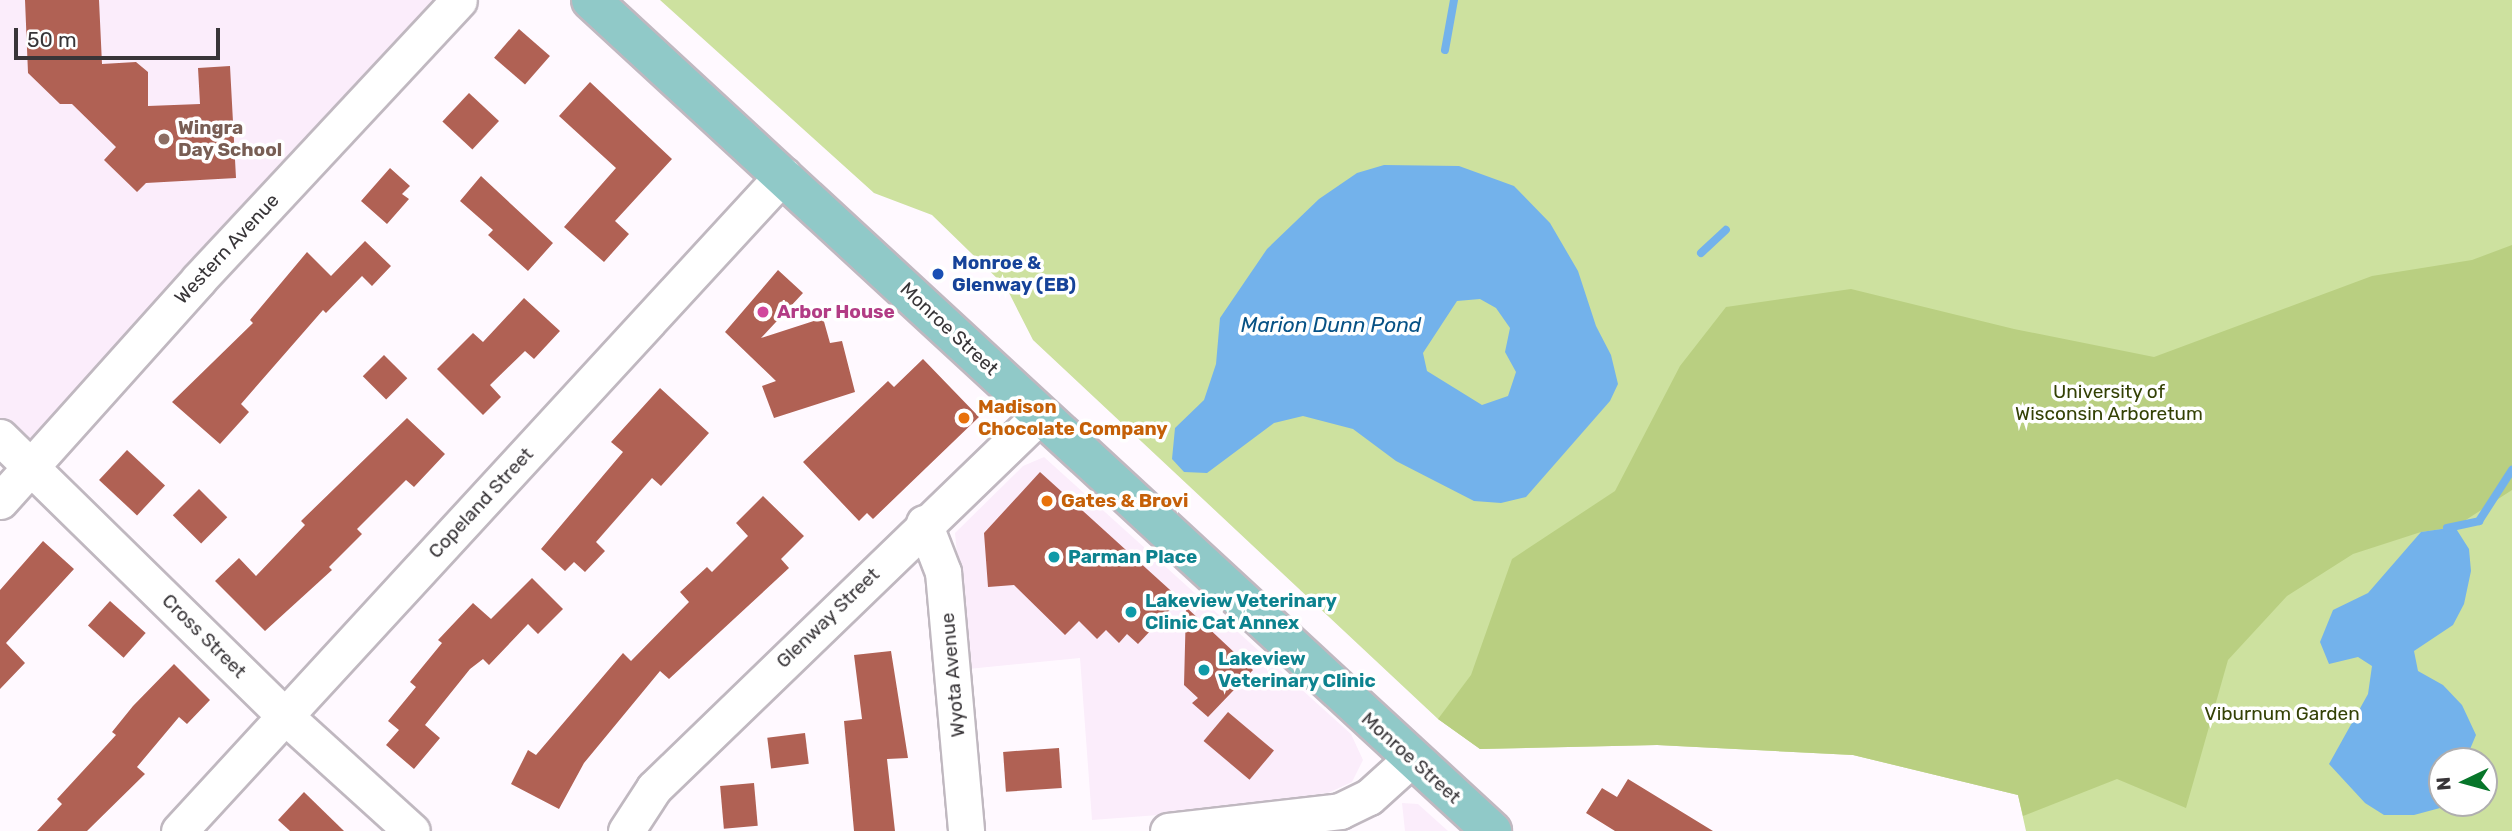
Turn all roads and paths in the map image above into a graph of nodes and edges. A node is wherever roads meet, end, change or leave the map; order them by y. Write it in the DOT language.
graph roads {
  1 [pos="458,0"];
  2 [pos="591,0"];
  3 [pos="783,175"];
  4 [pos="1041,414"];
  5 [pos="0,437"];
  6 [pos="32,467"];
  7 [pos="0,501"];
  8 [pos="924,523"];
  9 [pos="285,716"];
  10 [pos="1410,759"];
  11 [pos="179,831"];
  12 [pos="412,831"];
  13 [pos="626,831"];
  14 [pos="966,831"];
  15 [pos="1168,831"];
  16 [pos="1492,831"];
  1 -- 6 [label="street, Western Avenue"];
  2 -- 3 [label="main road, Monroe Street"];
  3 -- 4 [label="main road, Monroe Street"];
  3 -- 9 [label="street, Copeland Street"];
  4 -- 8 [label="street, Glenway Street"];
  4 -- 10 [label="main road, Monroe Street"];
  5 -- 6 [label="street, Cross Street"];
  6 -- 7 [label="street, Western Avenue"];
  6 -- 9 [label="street, Cross Street"];
  8 -- 13 [label="street, Glenway Street"];
  8 -- 14 [label="street, Wyota Avenue"];
  9 -- 11 [label="street, Copeland Street"];
  9 -- 12 [label="street, Cross Street"];
  10 -- 15 [label="street"];
  10 -- 16 [label="main road, Monroe Street"];
}
